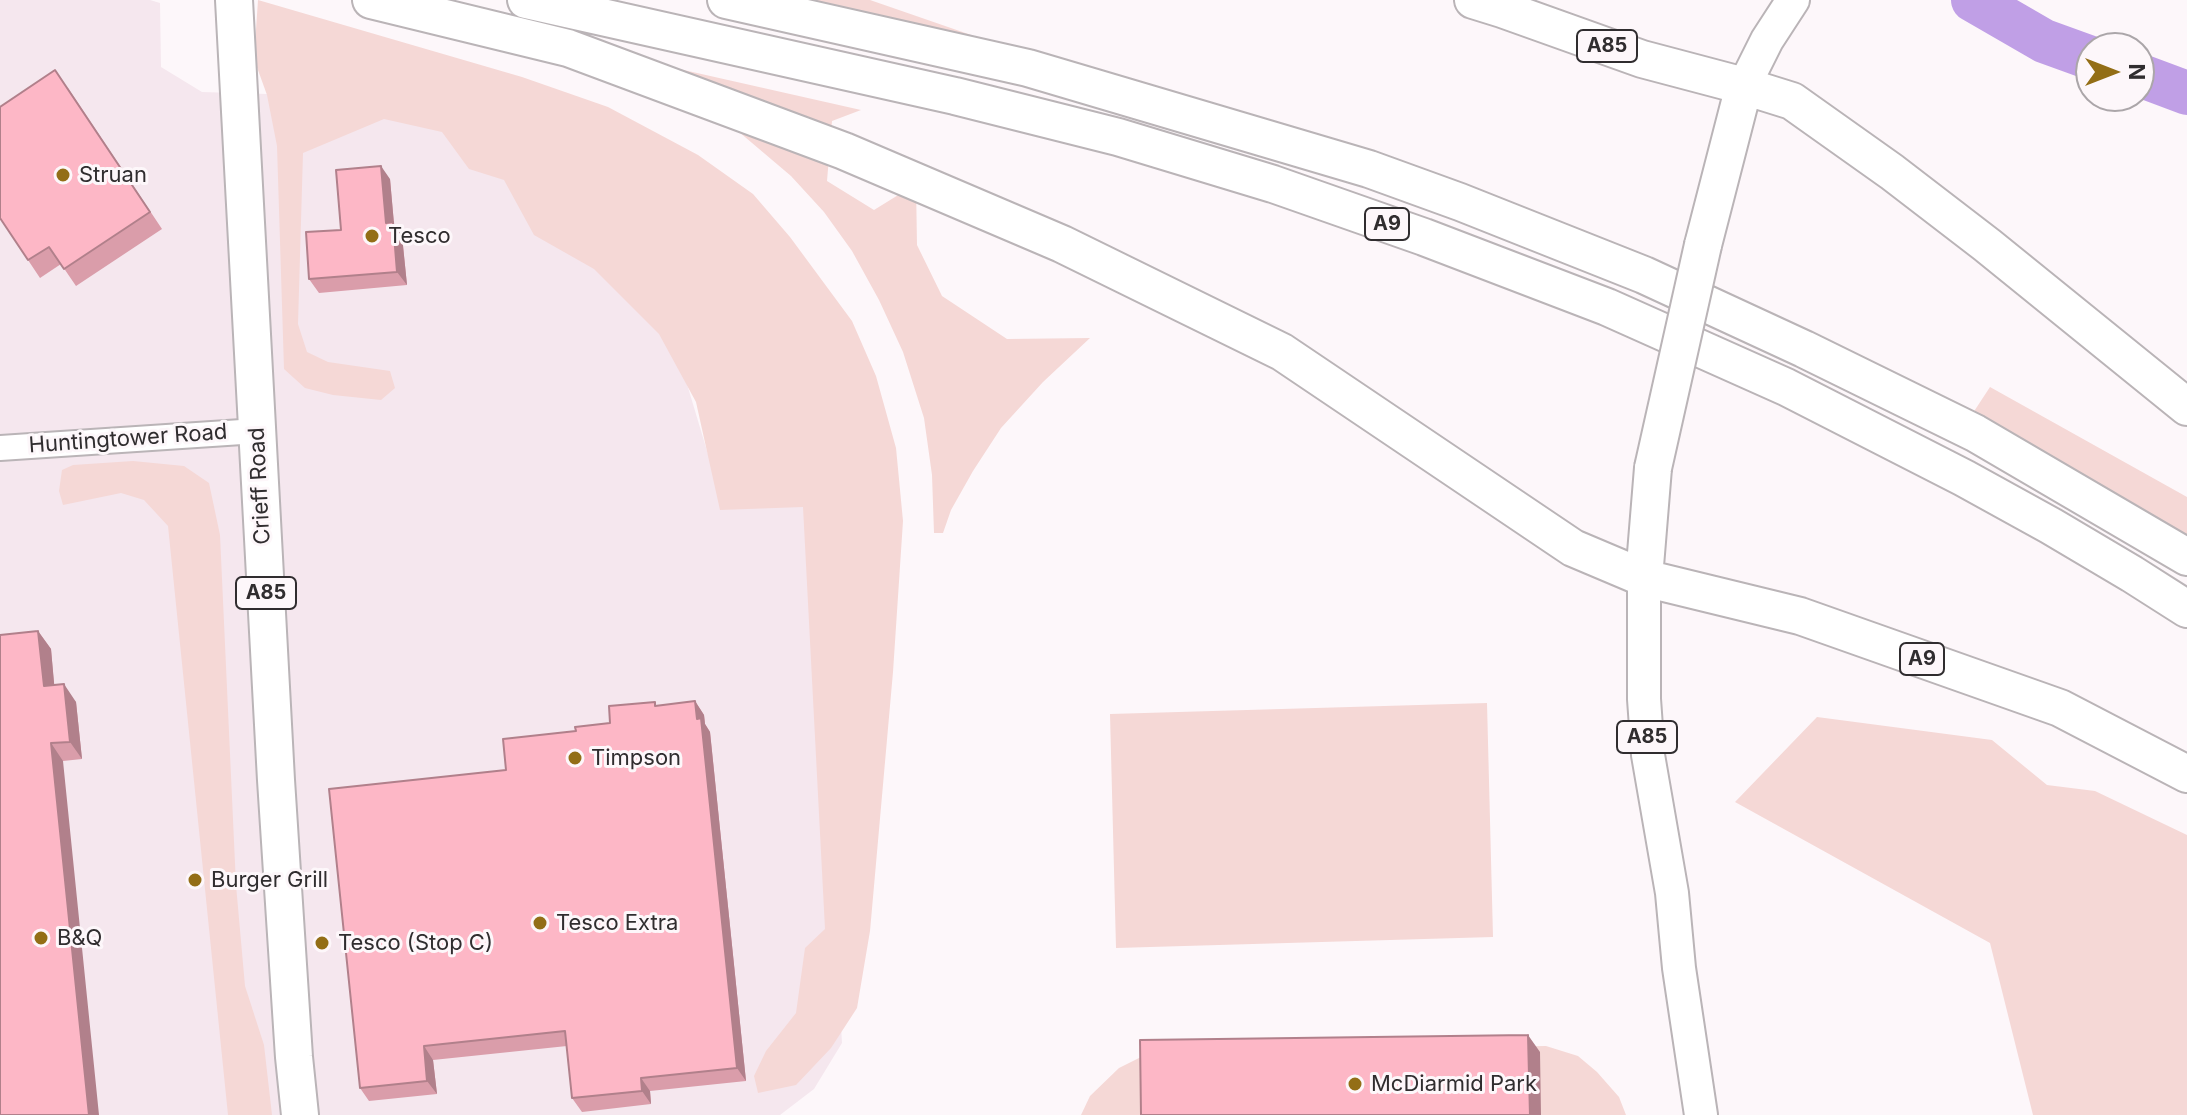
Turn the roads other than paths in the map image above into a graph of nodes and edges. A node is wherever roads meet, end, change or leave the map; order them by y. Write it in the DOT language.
graph roads {
  1 [pos="234,0"];
  2 [pos="371,0"];
  3 [pos="526,0"];
  4 [pos="726,0"];
  5 [pos="1473,0"];
  6 [pos="1793,0"];
  7 [pos="1744,86"];
  8 [pos="2187,407"];
  9 [pos="257,431"];
  10 [pos="0,448"];
  11 [pos="2187,557"];
  12 [pos="1644,578"];
  13 [pos="2187,609"];
  14 [pos="2187,774"];
  15 [pos="300,1115"];
  16 [pos="1701,1115"];
  1 -- 9 [label="highway, Crieff Road / A85"];
  2 -- 12 [label="highway, A9"];
  3 -- 13 [label="highway, A9"];
  4 -- 11 [label="highway, A9"];
  5 -- 7 [label="highway, A85"];
  6 -- 7 [label="main road"];
  7 -- 8 [label="highway"];
  7 -- 12 [label="highway, A85, bridge"];
  9 -- 10 [label="street, Huntingtower Road"];
  9 -- 15 [label="highway, Crieff Road / A85"];
  12 -- 14 [label="highway, A9"];
  12 -- 16 [label="main road, A85"];
}
